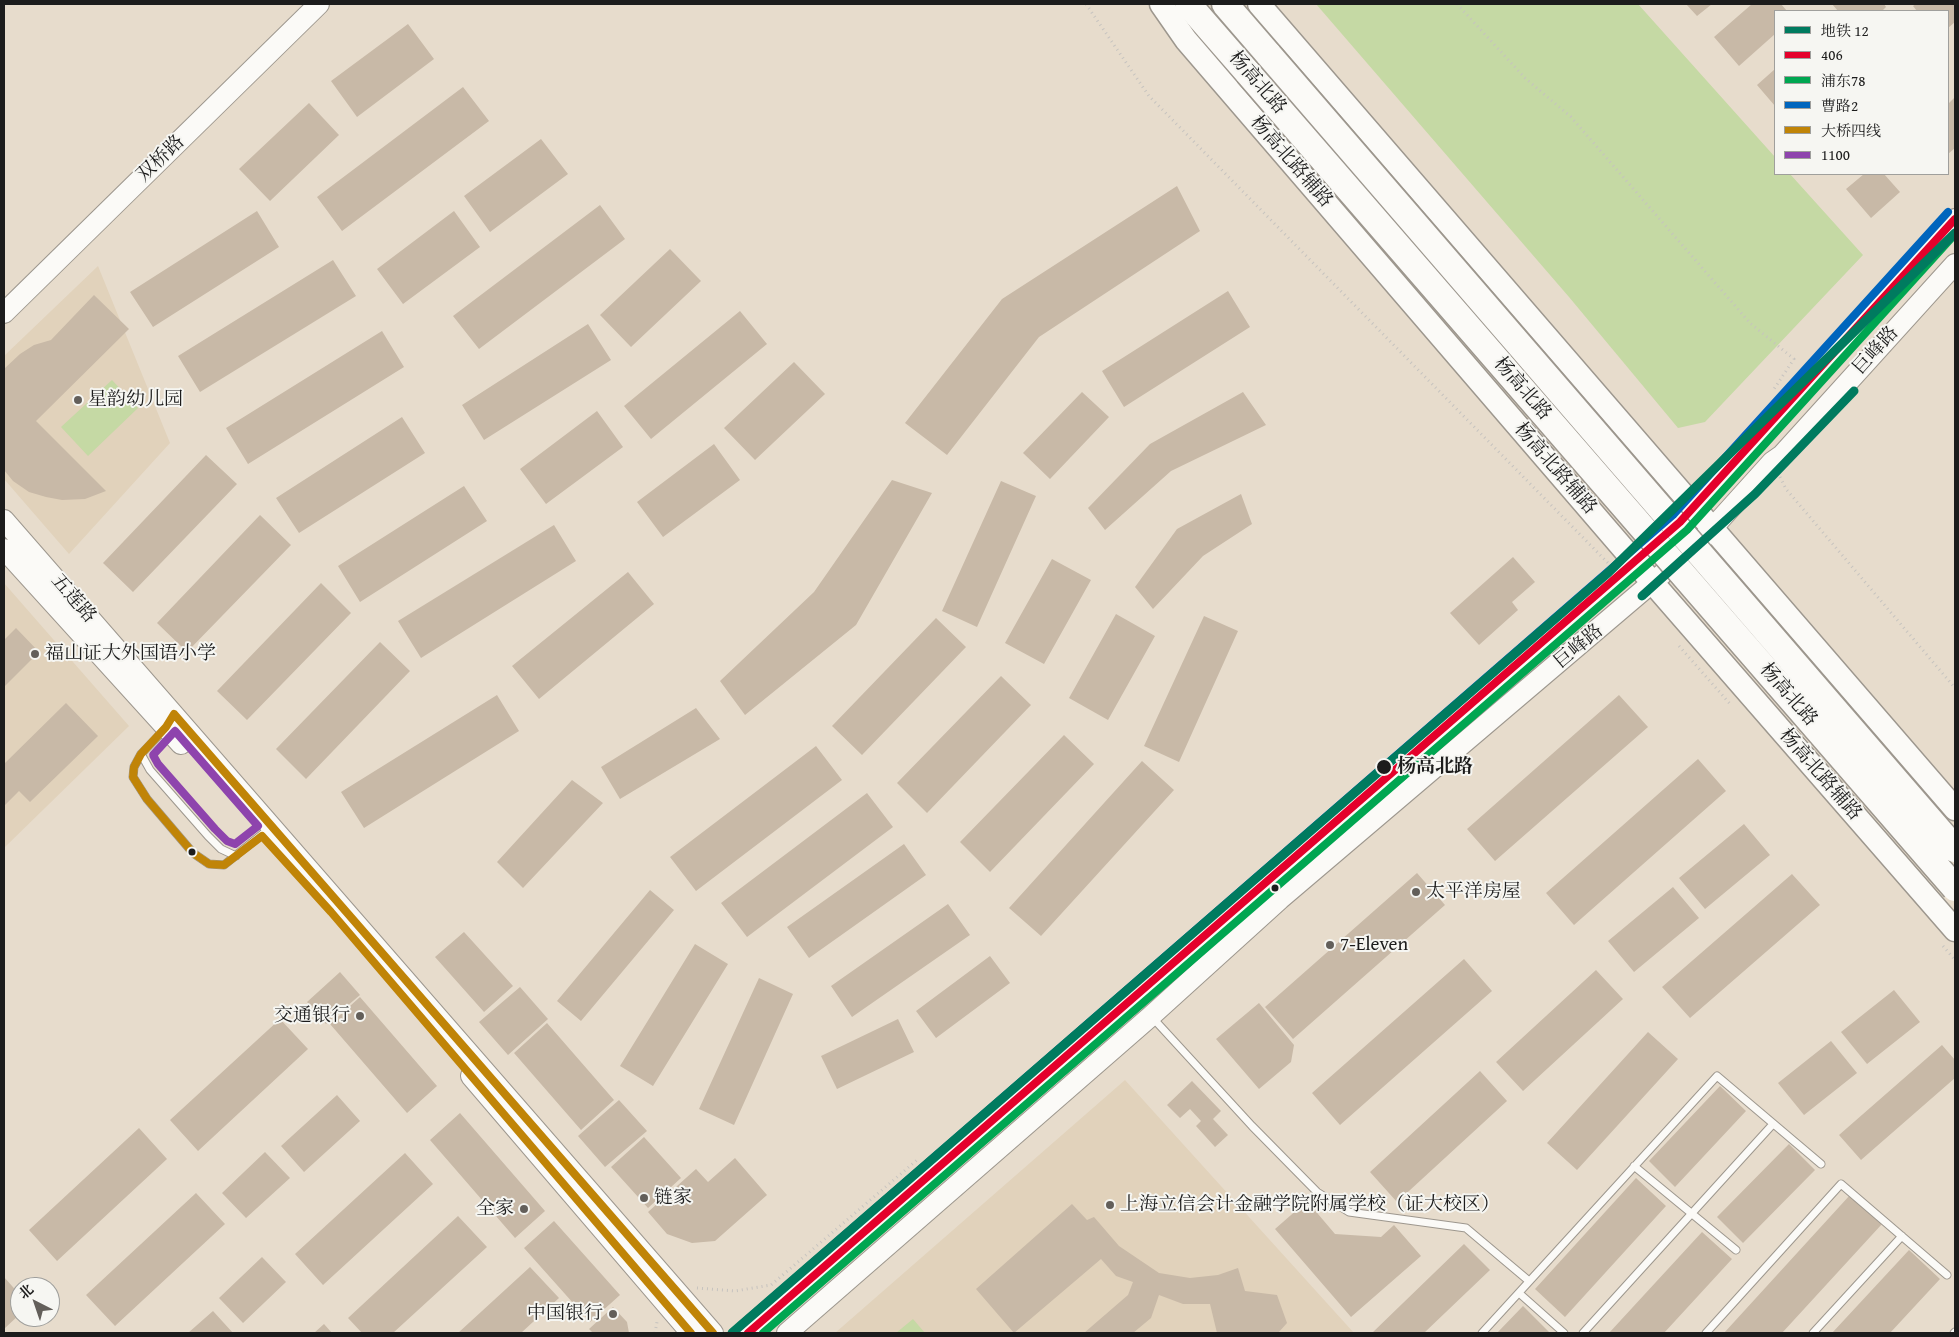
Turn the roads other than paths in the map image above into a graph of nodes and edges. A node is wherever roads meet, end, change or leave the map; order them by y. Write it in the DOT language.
graph roads {
  1 [pos="319,4"];
  2 [pos="1161,4"];
  3 [pos="1188,4"];
  4 [pos="1225,4"];
  5 [pos="1258,4"];
  6 [pos="1955,219"];
  7 [pos="1955,264"];
  8 [pos="4,313"];
  9 [pos="1693,507"];
  10 [pos="4,520"];
  11 [pos="1713,530"];
  12 [pos="4,549"];
  13 [pos="1634,561"];
  14 [pos="1652,582"];
  15 [pos="170,721"];
  16 [pos="141,754"];
  17 [pos="1955,809"];
  18 [pos="267,831"];
  19 [pos="1955,849"];
  20 [pos="236,856"];
  21 [pos="1955,888"];
  22 [pos="1946,935"];
  23 [pos="1151,1016"];
  24 [pos="1773,1124"];
  25 [pos="1820,1164"];
  26 [pos="1634,1166"];
  27 [pos="1693,1213"];
  28 [pos="1902,1236"];
  29 [pos="1736,1250"];
  30 [pos="1947,1275"];
  31 [pos="1529,1281"];
  32 [pos="1519,1293"];
  33 [pos="690,1333"];
  34 [pos="713,1333"];
  35 [pos="748,1333"];
  36 [pos="787,1333"];
  37 [pos="1482,1333"];
  38 [pos="1564,1333"];
  39 [pos="1583,1333"];
  40 [pos="1706,1333"];
  41 [pos="1813,1333"];
  1 -- 8 [label="main road, 双桥路"];
  2 -- 13 [label="main road, 杨高北路辅路"];
  3 -- 21 [label="highway, 杨高北路, bridge"];
  4 -- 19 [label="highway, 杨高北路, bridge"];
  5 -- 9 [label="main road"];
  6 -- 9 [label="main road, 巨峰路"];
  7 -- 11 [label="main road, 巨峰路"];
  9 -- 11 [label="main road"];
  9 -- 13 [label="main road, 巨峰路"];
  10 -- 15 [label="main road, 五莲路"];
  11 -- 14 [label="main road, 巨峰路"];
  11 -- 17 [label="main road"];
  12 -- 15 [label="main road, 五莲路"];
  13 -- 14 [label="main road, 杨高北路辅路"];
  13 -- 35 [label="main road, 巨峰路"];
  14 -- 22 [label="main road, 杨高北路辅路"];
  14 -- 23 [label="main road, 巨峰路"];
  15 -- 16 [label="lane"];
  15 -- 18 [label="main road, 五莲路"];
  16 -- 20 [label="lane"];
  16 -- 20 [label="lane"];
  18 -- 20 [label="lane"];
  18 -- 33 [label="main road, 五莲路"];
  18 -- 34 [label="main road, 五莲路"];
  23 -- 31 [label="lane"];
  23 -- 36 [label="main road, 巨峰路"];
  24 -- 25 [label="lane"];
  24 -- 26 [label="lane"];
  24 -- 27 [label="lane"];
  26 -- 27 [label="lane"];
  26 -- 31 [label="lane"];
  27 -- 29 [label="lane"];
  27 -- 39 [label="lane"];
  28 -- 30 [label="lane"];
  28 -- 40 [label="lane"];
  28 -- 41 [label="lane"];
  31 -- 32 [label="lane"];
  32 -- 37 [label="lane"];
  32 -- 38 [label="lane"];
}
